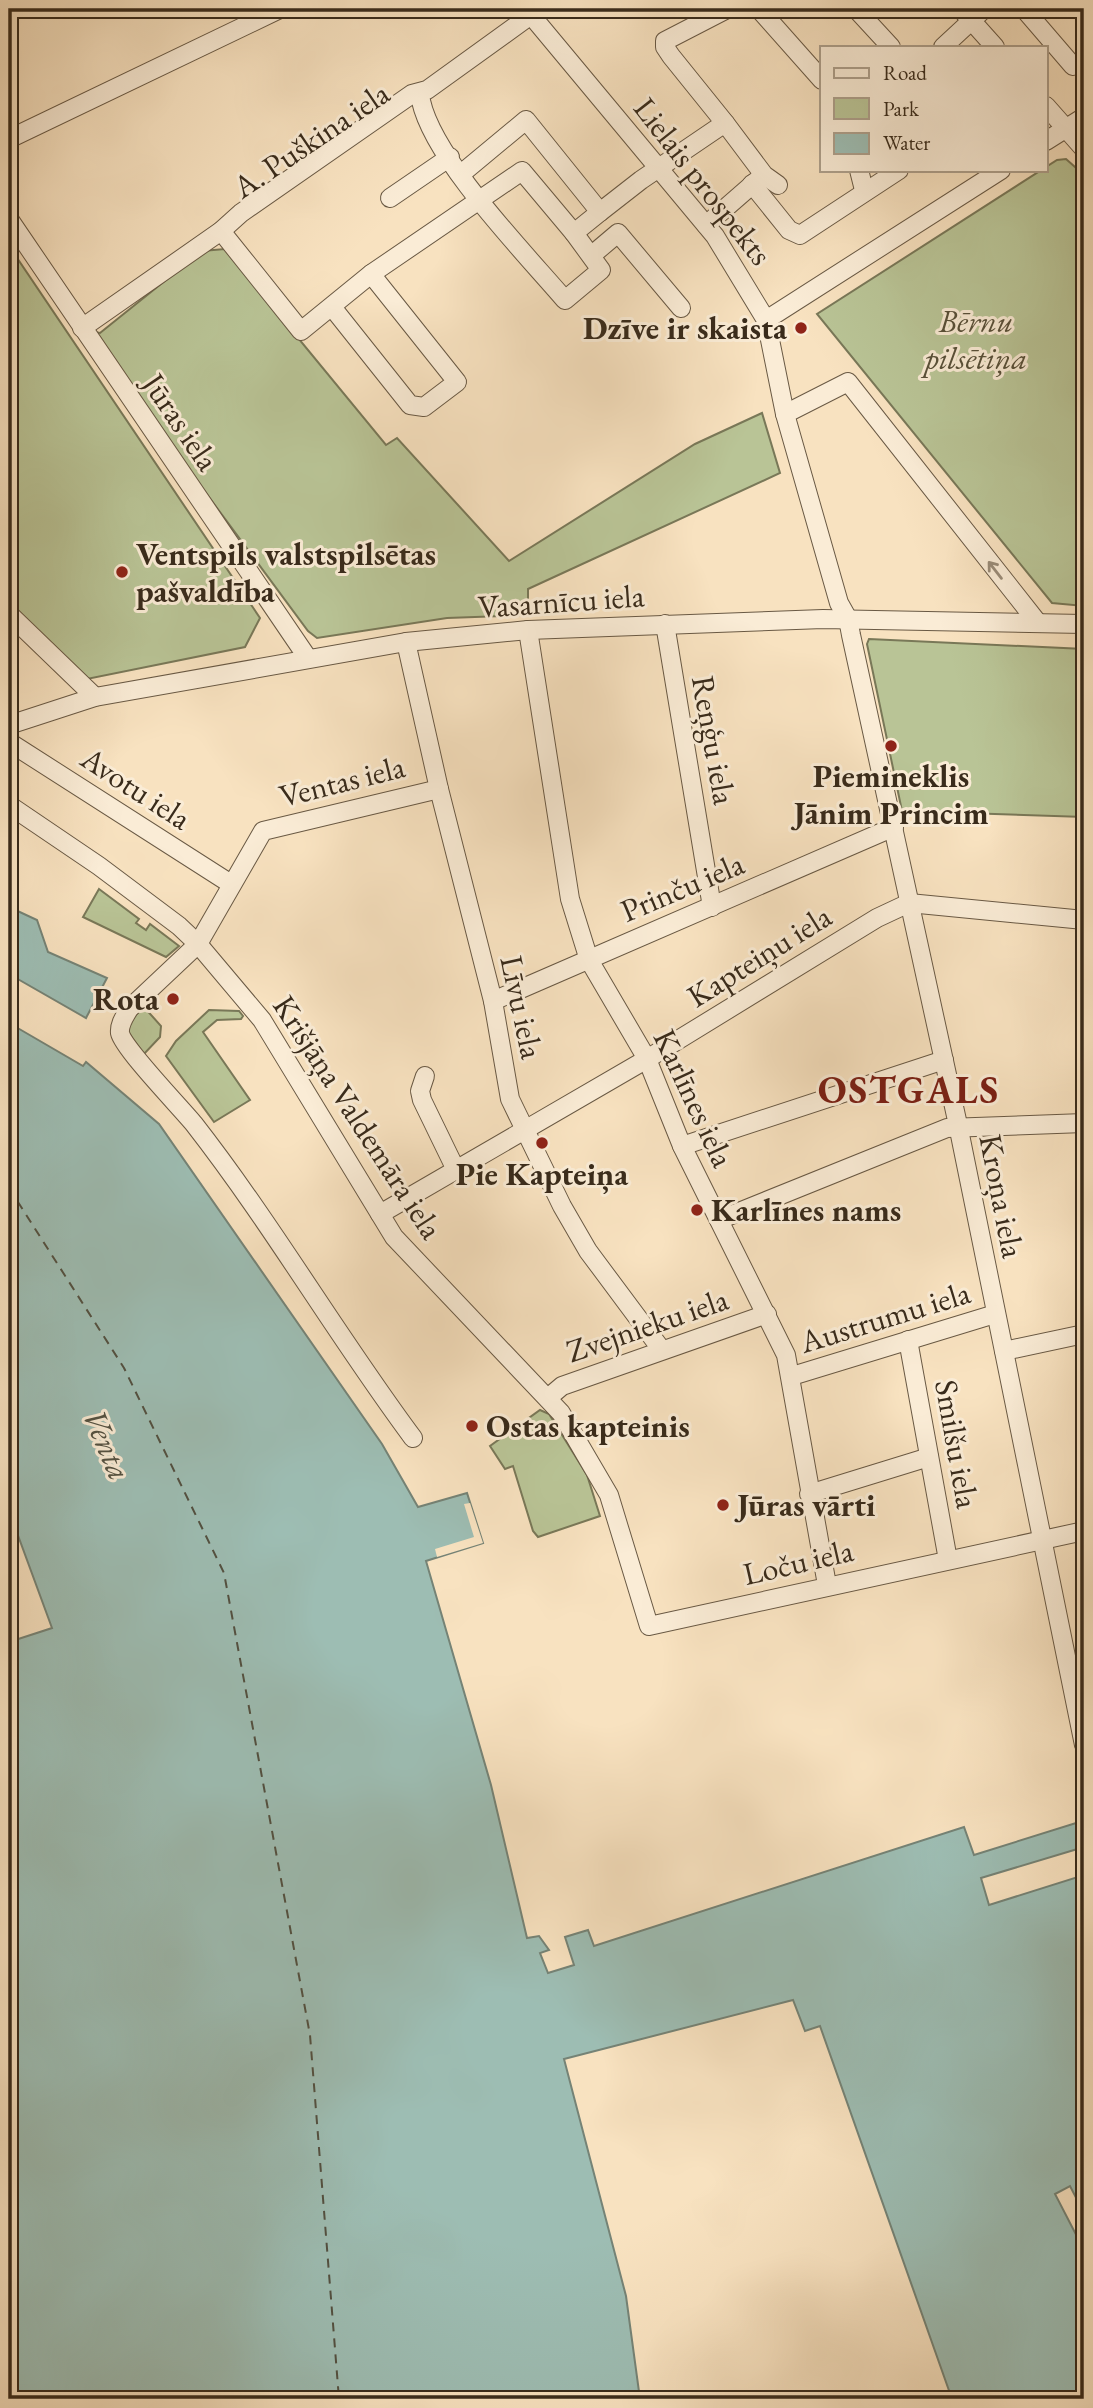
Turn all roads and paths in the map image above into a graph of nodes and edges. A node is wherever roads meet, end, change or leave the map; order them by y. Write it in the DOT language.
graph roads {
  1 [pos="280,9"];
  2 [pos="727,9"];
  3 [pos="759,9"];
  4 [pos="856,9"];
  5 [pos="1024,9"];
  6 [pos="529,12"];
  7 [pos="972,12"];
  8 [pos="890,46"];
  9 [pos="944,46"];
  10 [pos="994,46"];
  11 [pos="1073,66"];
  12 [pos="820,78"];
  13 [pos="424,95"];
  14 [pos="1048,108"];
  15 [pos="1084,117"];
  16 [pos="725,124"];
  17 [pos="1066,129"];
  18 [pos="9,139"];
  19 [pos="1048,140"];
  20 [pos="1084,149"];
  21 [pos="450,157"];
  22 [pos="658,168"];
  23 [pos="860,172"];
  24 [pos="896,172"];
  25 [pos="998,172"];
  26 [pos="461,174"];
  27 [pos="764,181"];
  28 [pos="864,190"];
  29 [pos="390,198"];
  30 [pos="480,200"];
  31 [pos="600,212"];
  32 [pos="9,219"];
  33 [pos="706,225"];
  34 [pos="221,230"];
  35 [pos="574,233"];
  36 [pos="592,255"];
  37 [pos="370,274"];
  38 [pos="332,307"];
  39 [pos="681,308"];
  40 [pos="766,320"];
  41 [pos="82,328"];
  42 [pos="785,414"];
  43 [pos="9,614"];
  44 [pos="848,619"];
  45 [pos="1038,623"];
  46 [pos="664,624"];
  47 [pos="1084,624"];
  48 [pos="528,631"];
  49 [pos="406,642"];
  50 [pos="307,657"];
  51 [pos="95,697"];
  52 [pos="9,725"];
  53 [pos="9,742"];
  54 [pos="439,789"];
  55 [pos="9,805"];
  56 [pos="894,827"];
  57 [pos="230,884"];
  58 [pos="909,904"];
  59 [pos="712,907"];
  60 [pos="1084,920"];
  61 [pos="198,944"];
  62 [pos="589,960"];
  63 [pos="493,1001"];
  64 [pos="647,1059"];
  65 [pos="944,1060"];
  66 [pos="425,1076"];
  67 [pos="1084,1123"];
  68 [pos="958,1125"];
  69 [pos="523,1131"];
  70 [pos="682,1146"];
  71 [pos="456,1170"];
  72 [pos="380,1214"];
  73 [pos="719,1220"];
  74 [pos="767,1314"];
  75 [pos="995,1314"];
  76 [pos="1084,1335"];
  77 [pos="908,1340"];
  78 [pos="662,1349"];
  79 [pos="1004,1351"];
  80 [pos="792,1376"];
  81 [pos="549,1397"];
  82 [pos="413,1438"];
  83 [pos="929,1457"];
  84 [pos="809,1494"];
  85 [pos="1084,1531"];
  86 [pos="1044,1540"];
  87 [pos="948,1560"];
  88 [pos="827,1586"];
  89 [pos="649,1626"];
  90 [pos="1084,1745"];
  1 -- 18 [label="street"];
  2 -- 16 [label="street"];
  3 -- 12 [label="street"];
  4 -- 8 [label="street"];
  5 -- 11 [label="street"];
  6 -- 13 [label="street, A. Puškina iela"];
  6 -- 22 [label="street, Lielais prospekts"];
  7 -- 9 [label="street"];
  7 -- 10 [label="street"];
  13 -- 21 [label="street"];
  13 -- 34 [label="street, A. Puškina iela"];
  14 -- 17 [label="street"];
  15 -- 17 [label="street"];
  16 -- 22 [label="street"];
  16 -- 27 [label="street"];
  17 -- 19 [label="street"];
  17 -- 20 [label="street"];
  21 -- 26 [label="street"];
  21 -- 29 [label="street"];
  22 -- 31 [label="street"];
  22 -- 33 [label="street, Lielais prospekts"];
  23 -- 28 [label="street"];
  24 -- 28 [label="street"];
  25 -- 40 [label="street"];
  26 -- 30 [label="street"];
  26 -- 31 [label="street"];
  27 -- 28 [label="street"];
  27 -- 33 [label="street"];
  30 -- 35 [label="street"];
  30 -- 36 [label="street"];
  30 -- 37 [label="street"];
  31 -- 35 [label="street"];
  32 -- 41 [label="street, Jūras iela"];
  33 -- 40 [label="street, Lielais prospekts"];
  34 -- 38 [label="street"];
  34 -- 41 [label="street, A. Puškina iela"];
  35 -- 36 [label="street"];
  36 -- 39 [label="street"];
  37 -- 38 [label="street"];
  37 -- 38 [label="street"];
  40 -- 42 [label="street, Lielais prospekts"];
  41 -- 50 [label="street, Jūras iela"];
  42 -- 44 [label="street, Lielais prospekts"];
  45 -- 42 [label="street, one-way"];
  43 -- 51 [label="street"];
  44 -- 45 [label="street, Vasarnīcu iela"];
  44 -- 46 [label="street, Vasarnīcu iela"];
  44 -- 56 [label="street, Kroņa iela"];
  45 -- 47 [label="street, Vasarnīcu iela"];
  46 -- 48 [label="street, Vasarnīcu iela"];
  46 -- 59 [label="street, Reņģu iela"];
  48 -- 49 [label="street, Vasarnīcu iela"];
  48 -- 62 [label="street, Karlīnes iela"];
  49 -- 50 [label="street, Vasarnīcu iela"];
  49 -- 54 [label="street, Līvu iela"];
  50 -- 51 [label="street, Vasarnīcu iela"];
  51 -- 52 [label="street, Vasarnīcu iela"];
  53 -- 57 [label="street, Avotu iela"];
  54 -- 57 [label="street, Ventas iela"];
  54 -- 63 [label="street, Līvu iela"];
  55 -- 61 [label="street, Krišjāņa Valdemāra iela"];
  56 -- 58 [label="street, Kroņa iela"];
  56 -- 59 [label="street, Prinču iela"];
  57 -- 61 [label="street, Ventas iela"];
  58 -- 60 [label="street, Kapteiņu iela"];
  58 -- 64 [label="street, Kapteiņu iela"];
  58 -- 65 [label="street, Kroņa iela"];
  59 -- 62 [label="street, Prinču iela"];
  61 -- 72 [label="street, Krišjāņa Valdemāra iela"];
  61 -- 82 [label="street, Ventas iela"];
  62 -- 63 [label="street, Prinču iela"];
  62 -- 64 [label="street, Karlīnes iela"];
  63 -- 69 [label="street, Līvu iela"];
  64 -- 69 [label="street, Kapteiņu iela"];
  64 -- 70 [label="street, Karlīnes iela"];
  65 -- 68 [label="street, Kroņa iela"];
  65 -- 70 [label="street"];
  66 -- 71 [label="street"];
  67 -- 68 [label="street"];
  68 -- 73 [label="street"];
  68 -- 75 [label="street, Kroņa iela"];
  69 -- 71 [label="street, Kapteiņu iela"];
  69 -- 78 [label="street, Līvu iela"];
  70 -- 73 [label="street, Karlīnes iela"];
  71 -- 72 [label="street, Kapteiņu iela"];
  72 -- 81 [label="street, Krišjāņa Valdemāra iela"];
  73 -- 74 [label="street, Karlīnes iela"];
  74 -- 78 [label="street, Zvejnieku iela"];
  74 -- 80 [label="street, Karlīnes iela"];
  75 -- 77 [label="street, Austrumu iela"];
  75 -- 79 [label="street, Kroņa iela"];
  76 -- 79 [label="street"];
  77 -- 80 [label="street, Austrumu iela"];
  77 -- 83 [label="street, Smilšu iela"];
  78 -- 81 [label="street, Zvejnieku iela"];
  79 -- 86 [label="street, Kroņa iela"];
  80 -- 84 [label="street, Karlīnes iela"];
  81 -- 89 [label="street, Krišjāņa Valdemāra iela"];
  83 -- 84 [label="street"];
  83 -- 87 [label="street, Smilšu iela"];
  84 -- 88 [label="street, Karlīnes iela"];
  85 -- 86 [label="street, Loču iela"];
  86 -- 87 [label="street, Loču iela"];
  86 -- 90 [label="street, Kroņa iela"];
  87 -- 88 [label="street, Loču iela"];
  88 -- 89 [label="street, Loču iela"];
}
